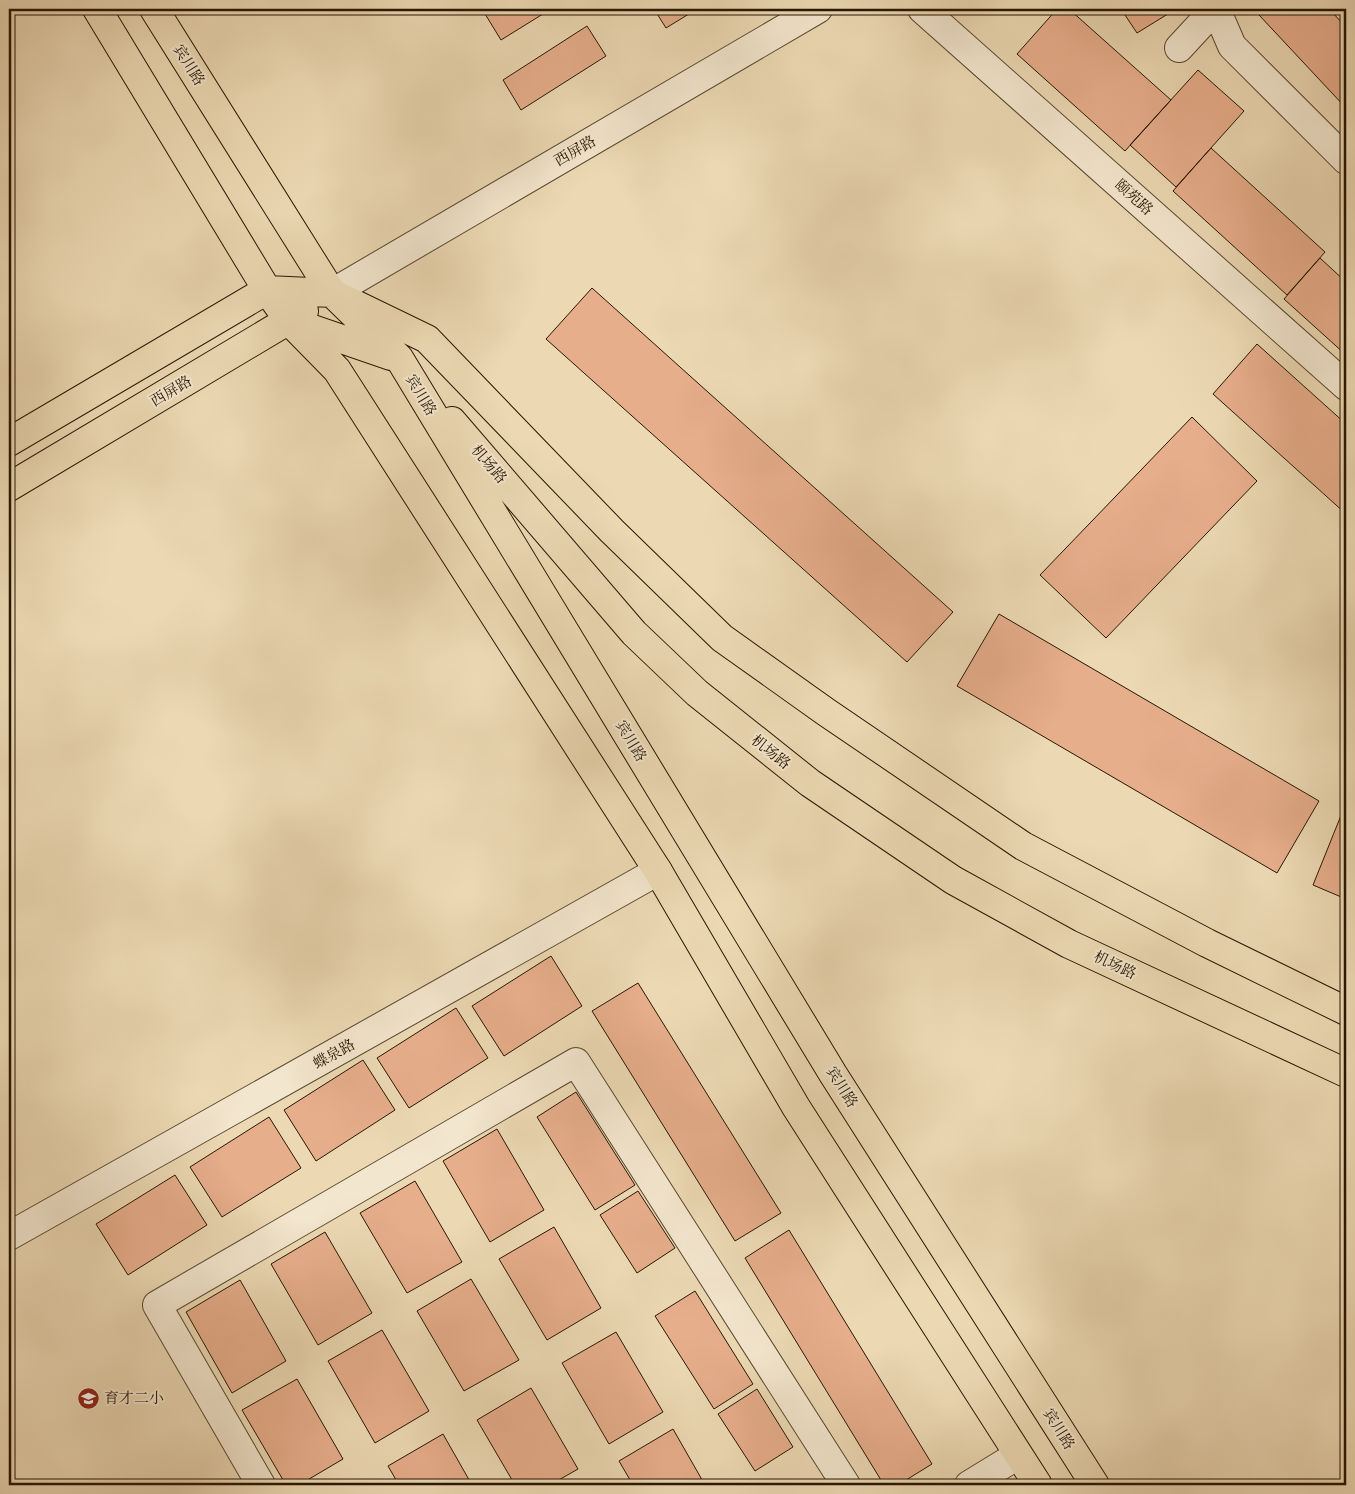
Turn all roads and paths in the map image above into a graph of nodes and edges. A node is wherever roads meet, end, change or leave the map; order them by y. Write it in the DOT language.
graph roads {
  1 [pos="97,9"];
  2 [pos="154,9"];
  3 [pos="818,9"];
  4 [pos="922,9"];
  5 [pos="1215,9"];
  6 [pos="1179,48"];
  7 [pos="1346,160"];
  8 [pos="267,290"];
  9 [pos="332,293"];
  10 [pos="288,321"];
  11 [pos="398,358"];
  12 [pos="1346,386"];
  13 [pos="9,442"];
  14 [pos="9,487"];
  15 [pos="658,871"];
  16 [pos="1346,1011"];
  17 [pos="1346,1072"];
  18 [pos="9,1236"];
  19 [pos="1018,1455"];
  20 [pos="261,1485"];
  21 [pos="846,1485"];
  22 [pos="969,1485"];
  23 [pos="1038,1485"];
  24 [pos="1095,1485"];
  1 -- 8 [label="main road"];
  2 -- 9 [label="main road, 宾川路"];
  3 -- 9 [label="street, 西屏路"];
  4 -- 12 [label="street, 颐苑路"];
  5 -- 6 [label="street"];
  5 -- 7 [label="street"];
  8 -- 9 [label="main road"];
  8 -- 10 [label="main road"];
  8 -- 13 [label="main road"];
  9 -- 10 [label="main road, 西屏路"];
  9 -- 11 [label="main road, 宾川路"];
  9 -- 16 [label="main road"];
  10 -- 11 [label="main road"];
  10 -- 14 [label="main road, 西屏路"];
  10 -- 15 [label="main road"];
  11 -- 17 [label="main road, 机场路"];
  11 -- 24 [label="main road, 宾川路"];
  15 -- 18 [label="street, 蝶泉路"];
  15 -- 19 [label="main road"];
  19 -- 22 [label="street"];
  19 -- 23 [label="main road"];
  20 -- 21 [label="street"];
}
